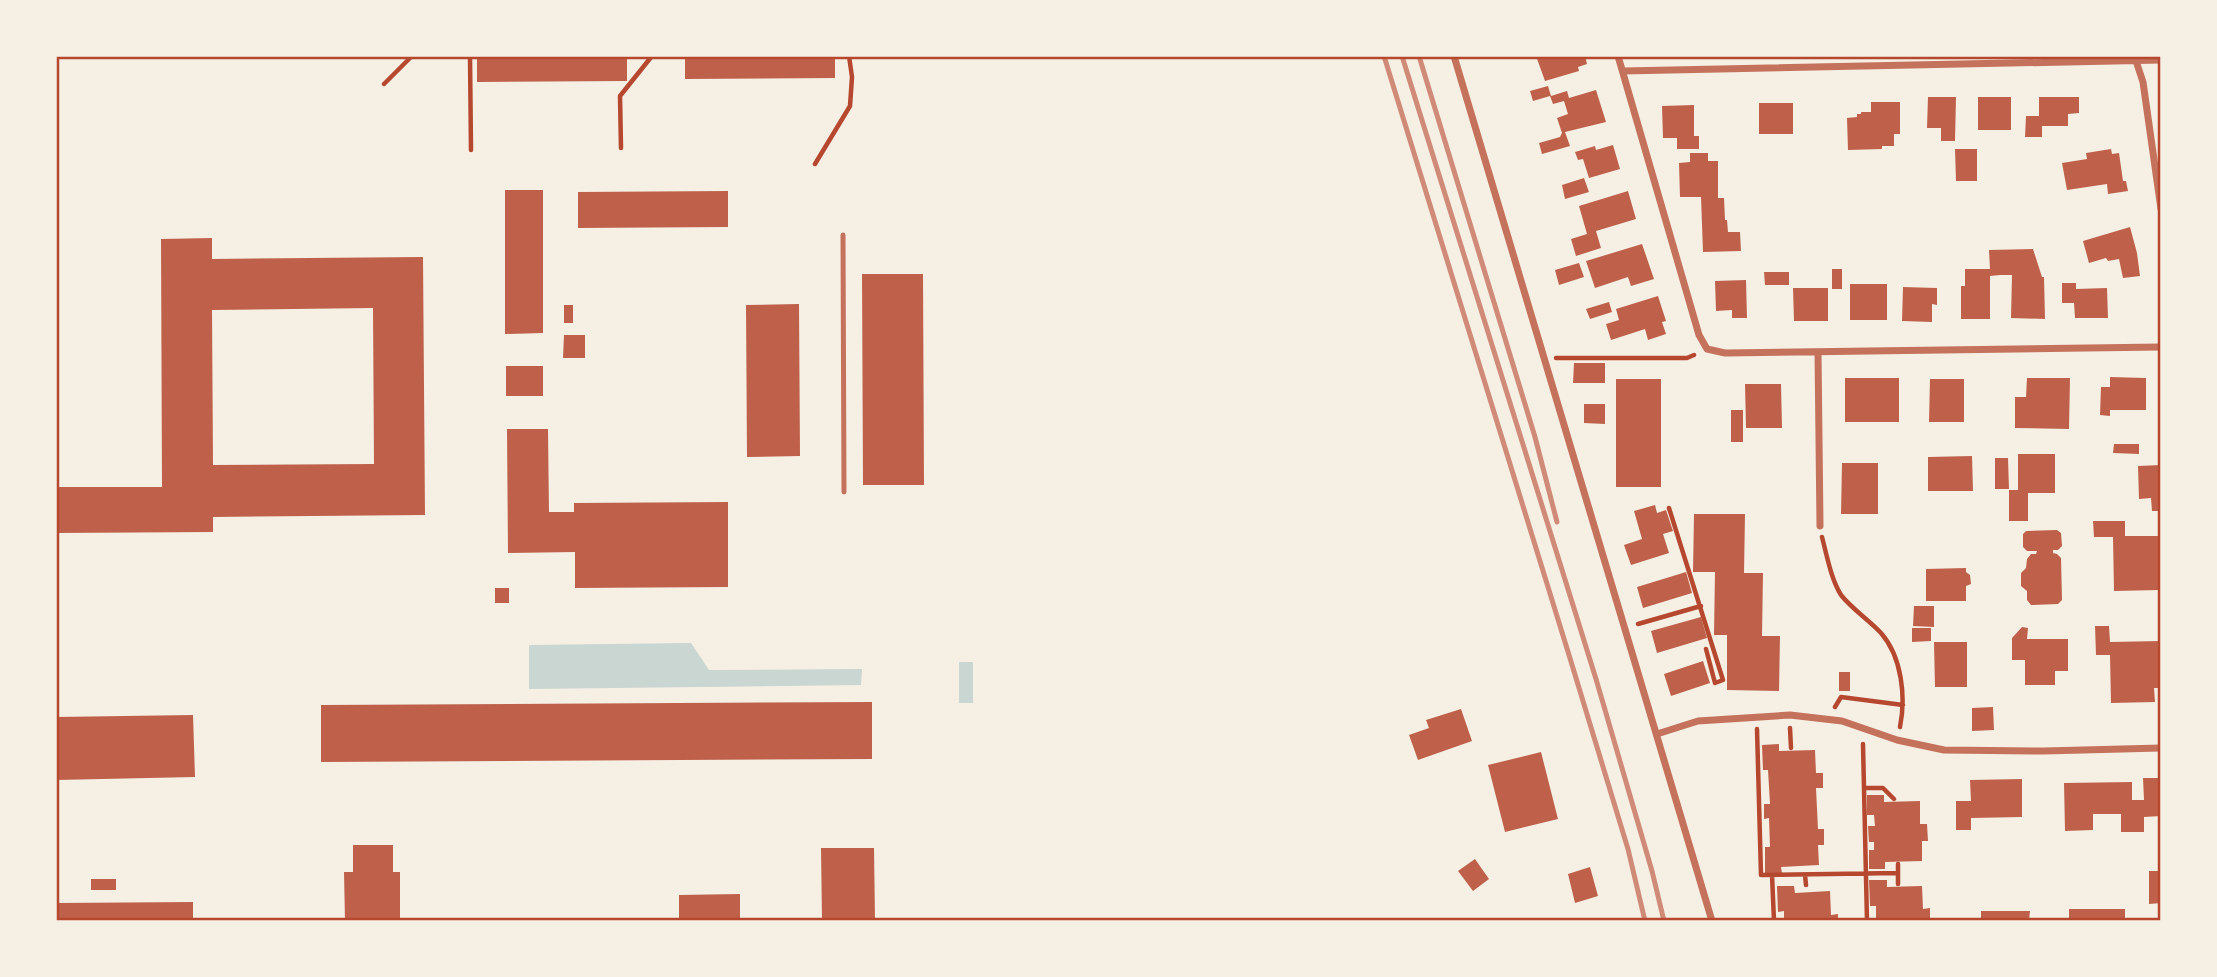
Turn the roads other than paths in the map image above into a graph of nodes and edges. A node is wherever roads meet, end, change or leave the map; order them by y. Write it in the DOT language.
graph roads {
  1 [pos="1454,56"];
  2 [pos="1618,56"];
  3 [pos="2135,58"];
  4 [pos="2161,60"];
  5 [pos="1623,71"];
  6 [pos="2161,209"];
  7 [pos="843,234"];
  8 [pos="2161,347"];
  9 [pos="1818,352"];
  10 [pos="844,492"];
  11 [pos="1820,526"];
  12 [pos="1657,734"];
  13 [pos="2161,748"];
  14 [pos="1712,921"];
  1 -- 12 [label="street"];
  2 -- 5 [label="street"];
  3 -- 4 [label="street"];
  3 -- 5 [label="street"];
  3 -- 6 [label="street"];
  5 -- 9 [label="street"];
  7 -- 10 [label="lane"];
  8 -- 9 [label="street"];
  9 -- 11 [label="street"];
  12 -- 13 [label="street"];
  12 -- 14 [label="street"];
}
